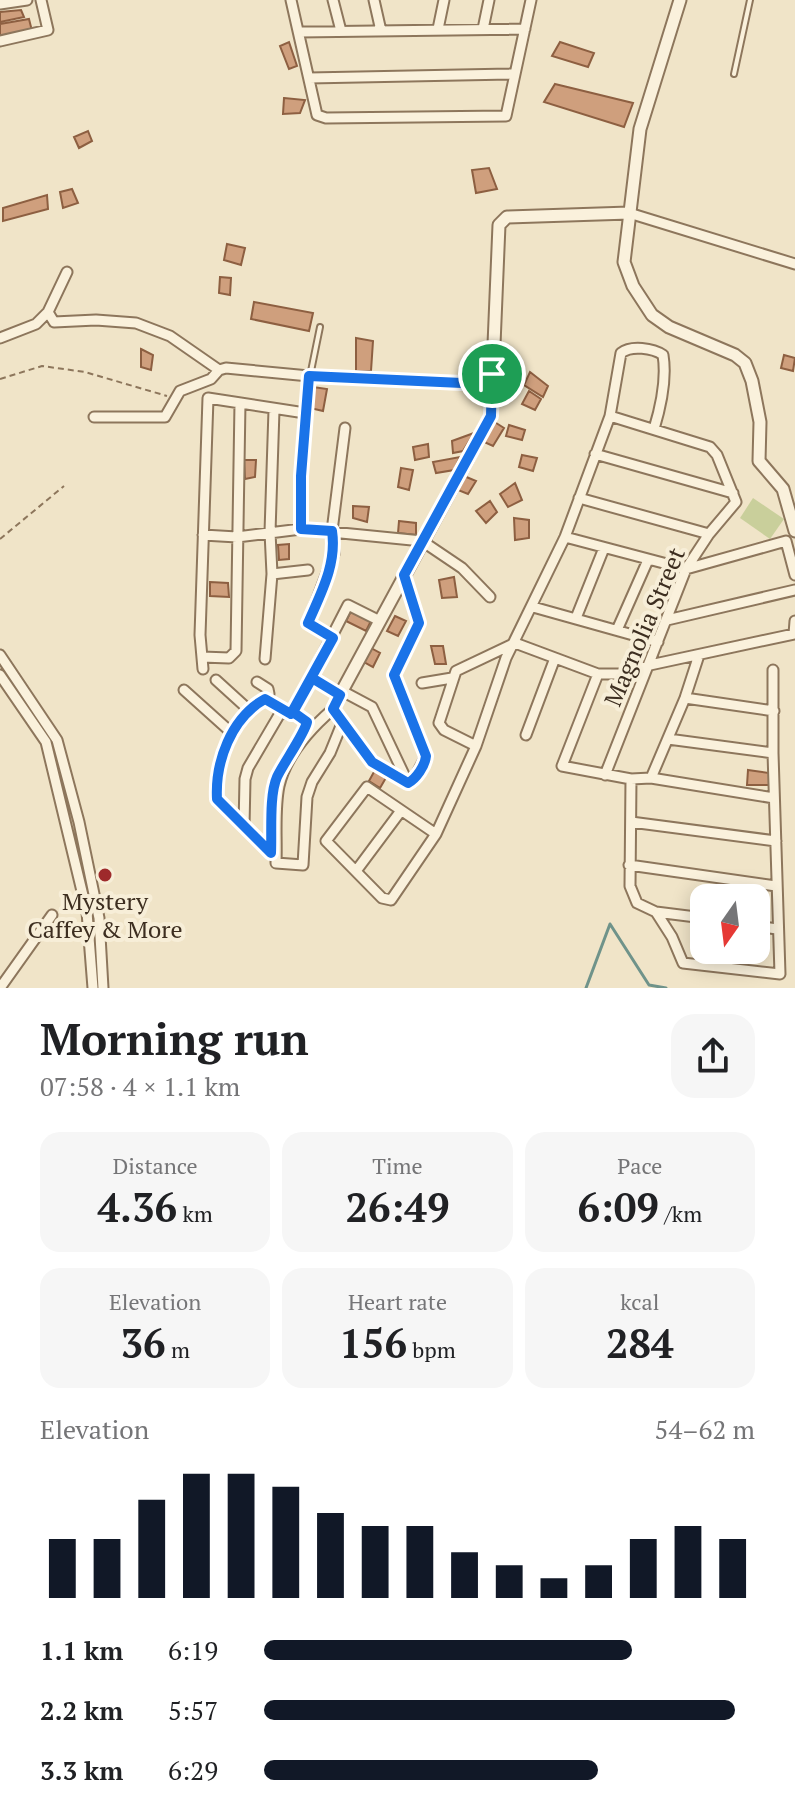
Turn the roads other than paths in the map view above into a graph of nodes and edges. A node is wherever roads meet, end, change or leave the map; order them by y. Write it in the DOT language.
graph roads {
  1 [pos="27,0"];
  2 [pos="41,0"];
  3 [pos="291,0"];
  4 [pos="333,0"];
  5 [pos="374,0"];
  6 [pos="444,0"];
  7 [pos="489,0"];
  8 [pos="531,0"];
  9 [pos="680,0"];
  10 [pos="750,0"];
  11 [pos="0,4"];
  12 [pos="438,29"];
  13 [pos="483,29"];
  14 [pos="525,29"];
  15 [pos="341,31"];
  16 [pos="381,31"];
  17 [pos="299,32"];
  18 [pos="0,41"];
  19 [pos="514,74"];
  20 [pos="734,74"];
  21 [pos="309,78"];
  22 [pos="629,213"];
  23 [pos="795,264"];
  24 [pos="67,272"];
  25 [pos="48,312"];
  26 [pos="320,327"];
  27 [pos="0,338"];
  28 [pos="219,370"];
  29 [pos="492,374"];
  30 [pos="309,376"];
  31 [pos="240,403"];
  32 [pos="274,410"];
  33 [pos="305,413"];
  34 [pos="610,416"];
  35 [pos="94,417"];
  36 [pos="345,428"];
  37 [pos="654,429"];
  38 [pos="595,454"];
  39 [pos="735,497"];
  40 [pos="579,498"];
  41 [pos="301,529"];
  42 [pos="332,531"];
  43 [pos="795,531"];
  44 [pos="270,532"];
  45 [pos="709,534"];
  46 [pos="203,535"];
  47 [pos="237,537"];
  48 [pos="565,537"];
  49 [pos="422,541"];
  50 [pos="604,548"];
  51 [pos="648,560"];
  52 [pos="686,569"];
  53 [pos="308,570"];
  54 [pos="272,574"];
  55 [pos="404,575"];
  56 [pos="795,575"];
  57 [pos="795,590"];
  58 [pos="490,597"];
  59 [pos="533,607"];
  60 [pos="576,618"];
  61 [pos="378,620"];
  62 [pos="667,620"];
  63 [pos="795,621"];
  64 [pos="617,630"];
  65 [pos="795,635"];
  66 [pos="333,638"];
  67 [pos="658,642"];
  68 [pos="515,643"];
  69 [pos="0,655"];
  70 [pos="699,655"];
  71 [pos="202,657"];
  72 [pos="555,658"];
  73 [pos="265,659"];
  74 [pos="650,665"];
  75 [pos="203,669"];
  76 [pos="773,670"];
  77 [pos="598,674"];
  78 [pos="0,675"];
  79 [pos="312,678"];
  80 [pos="452,678"];
  81 [pos="216,680"];
  82 [pos="257,682"];
  83 [pos="422,683"];
  84 [pos="184,690"];
  85 [pos="341,693"];
  86 [pos="685,698"];
  87 [pos="265,699"];
  88 [pos="333,709"];
  89 [pos="249,710"];
  90 [pos="288,711"];
  91 [pos="774,711"];
  92 [pos="343,721"];
  93 [pos="233,734"];
  94 [pos="526,735"];
  95 [pos="668,739"];
  96 [pos="476,746"];
  97 [pos="773,753"];
  98 [pos="605,775"];
  99 [pos="651,778"];
  100 [pos="631,779"];
  101 [pos="408,783"];
  102 [pos="774,798"];
  103 [pos="400,812"];
  104 [pos="631,822"];
  105 [pos="244,827"];
  106 [pos="436,834"];
  107 [pos="776,841"];
  108 [pos="629,865"];
  109 [pos="356,871"];
  110 [pos="776,886"];
  111 [pos="656,912"];
  112 [pos="52,915"];
  113 [pos="690,916"];
  114 [pos="770,928"];
  115 [pos="777,929"];
  116 [pos="0,988"];
  117 [pos="93,988"];
  118 [pos="103,988"];
  1 -- 11 [label="street"];
  2 -- 18 [label="street"];
  3 -- 17 [label="street"];
  4 -- 15 [label="street"];
  5 -- 16 [label="street"];
  6 -- 12 [label="street"];
  7 -- 13 [label="street"];
  8 -- 14 [label="street"];
  9 -- 22 [label="street"];
  10 -- 20 [label="lane"];
  12 -- 13 [label="street"];
  12 -- 16 [label="street"];
  13 -- 14 [label="street"];
  14 -- 19 [label="street"];
  15 -- 16 [label="street"];
  15 -- 17 [label="street"];
  17 -- 21 [label="street"];
  19 -- 21 [label="street"];
  19 -- 21 [label="street"];
  22 -- 23 [label="street"];
  22 -- 29 [label="street"];
  22 -- 43 [label="street"];
  24 -- 25 [label="street"];
  25 -- 27 [label="street"];
  25 -- 28 [label="street"];
  26 -- 30 [label="lane"];
  28 -- 30 [label="street"];
  28 -- 35 [label="street"];
  29 -- 30 [label="street"];
  29 -- 49 [label="street"];
  30 -- 33 [label="street"];
  31 -- 32 [label="street"];
  31 -- 46 [label="street"];
  31 -- 47 [label="street"];
  32 -- 33 [label="street"];
  32 -- 44 [label="street"];
  33 -- 41 [label="street"];
  34 -- 37 [label="street"];
  34 -- 37 [label="street"];
  34 -- 38 [label="street"];
  36 -- 42 [label="street"];
  37 -- 39 [label="street"];
  38 -- 39 [label="street"];
  38 -- 40 [label="street"];
  39 -- 45 [label="street, Magnolia Street"];
  40 -- 45 [label="street"];
  40 -- 48 [label="street"];
  41 -- 42 [label="street"];
  41 -- 44 [label="street"];
  42 -- 49 [label="street"];
  42 -- 66 [label="street"];
  44 -- 47 [label="street"];
  44 -- 54 [label="street"];
  45 -- 52 [label="street, Magnolia Street"];
  46 -- 47 [label="street"];
  46 -- 71 [label="street"];
  47 -- 71 [label="street"];
  48 -- 50 [label="street"];
  48 -- 59 [label="street"];
  49 -- 55 [label="street"];
  49 -- 58 [label="street"];
  50 -- 51 [label="street"];
  50 -- 60 [label="street"];
  51 -- 52 [label="street"];
  51 -- 64 [label="street"];
  52 -- 56 [label="street"];
  52 -- 62 [label="street, Magnolia Street"];
  53 -- 54 [label="street"];
  54 -- 73 [label="street"];
  55 -- 61 [label="street"];
  55 -- 101 [label="street"];
  57 -- 62 [label="street"];
  59 -- 60 [label="street"];
  59 -- 68 [label="street"];
  60 -- 64 [label="street"];
  61 -- 66 [label="street"];
  61 -- 85 [label="street"];
  62 -- 67 [label="street, Magnolia Street"];
  63 -- 65 [label="street"];
  64 -- 67 [label="street"];
  65 -- 70 [label="street"];
  66 -- 79 [label="street"];
  67 -- 74 [label="street, Magnolia Street"];
  68 -- 72 [label="street"];
  68 -- 80 [label="street"];
  68 -- 96 [label="street"];
  69 -- 118 [label="street"];
  70 -- 74 [label="street"];
  70 -- 86 [label="street"];
  71 -- 75 [label="street"];
  72 -- 77 [label="street"];
  72 -- 94 [label="street"];
  74 -- 77 [label="street"];
  74 -- 98 [label="street, Magnolia Street"];
  76 -- 91 [label="street"];
  77 -- 98 [label="street"];
  78 -- 117 [label="street"];
  79 -- 85 [label="street"];
  79 -- 90 [label="street"];
  80 -- 83 [label="street"];
  80 -- 96 [label="street"];
  81 -- 89 [label="street"];
  82 -- 87 [label="street"];
  84 -- 93 [label="street"];
  85 -- 88 [label="street"];
  85 -- 101 [label="street"];
  86 -- 91 [label="street"];
  86 -- 95 [label="street"];
  87 -- 89 [label="street"];
  87 -- 90 [label="street"];
  88 -- 92 [label="street"];
  88 -- 92 [label="street"];
  89 -- 93 [label="street"];
  90 -- 105 [label="street"];
  90 -- 105 [label="street"];
  91 -- 97 [label="street"];
  92 -- 101 [label="street"];
  93 -- 105 [label="street"];
  95 -- 97 [label="street"];
  95 -- 99 [label="street"];
  96 -- 106 [label="street"];
  97 -- 102 [label="street"];
  98 -- 100 [label="street"];
  99 -- 100 [label="street"];
  99 -- 102 [label="street"];
  100 -- 104 [label="street"];
  102 -- 107 [label="street"];
  103 -- 106 [label="street"];
  103 -- 109 [label="street"];
  103 -- 109 [label="street"];
  104 -- 107 [label="street"];
  104 -- 108 [label="street"];
  106 -- 109 [label="street"];
  107 -- 110 [label="street"];
  108 -- 110 [label="street"];
  108 -- 111 [label="street"];
  110 -- 115 [label="street"];
  111 -- 113 [label="street"];
  111 -- 115 [label="street"];
  112 -- 116 [label="street"];
  114 -- 115 [label="street"];
}
